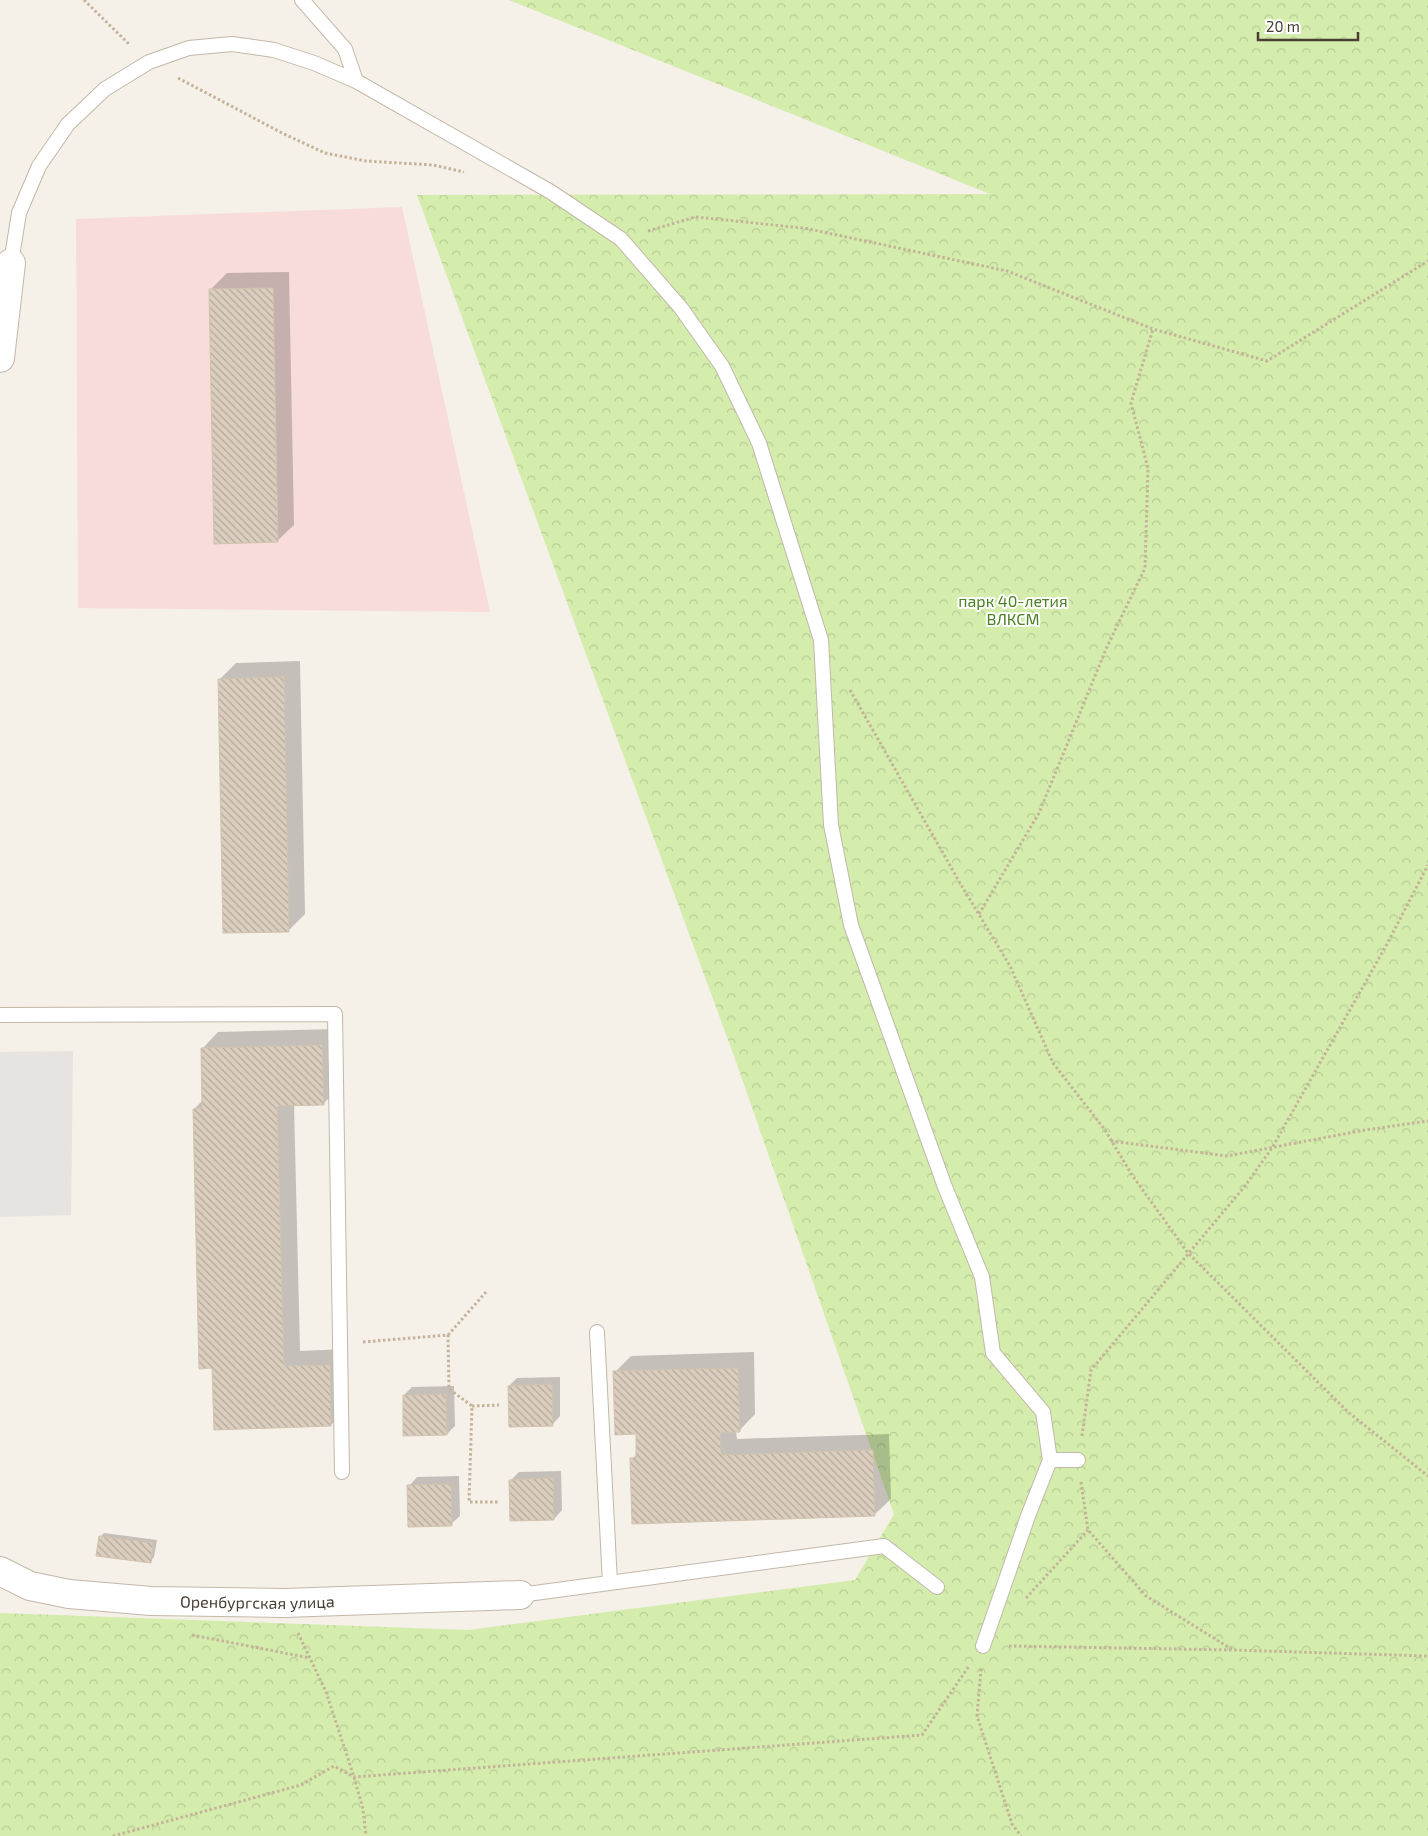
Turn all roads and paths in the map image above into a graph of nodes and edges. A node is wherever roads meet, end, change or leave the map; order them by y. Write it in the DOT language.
graph roads {
  1 [pos="84,0"];
  2 [pos="302,0"];
  3 [pos="149,62"];
  4 [pos="356,81"];
  5 [pos="470,174"];
  6 [pos="621,239"];
  7 [pos="1428,261"];
  8 [pos="10,263"];
  9 [pos="1153,328"];
  10 [pos="0,358"];
  11 [pos="846,684"];
  12 [pos="1428,865"];
  13 [pos="979,914"];
  14 [pos="0,1015"];
  15 [pos="1428,1121"];
  16 [pos="1111,1141"];
  17 [pos="1272,1148"];
  18 [pos="1188,1253"];
  19 [pos="486,1292"];
  20 [pos="598,1332"];
  21 [pos="448,1334"];
  22 [pos="340,1344"];
  23 [pos="499,1405"];
  24 [pos="472,1406"];
  25 [pos="1050,1460"];
  26 [pos="1078,1460"];
  27 [pos="342,1472"];
  28 [pos="1428,1476"];
  29 [pos="500,1502"];
  30 [pos="1088,1530"];
  31 [pos="0,1571"];
  32 [pos="610,1583"];
  33 [pos="937,1587"];
  34 [pos="520,1595"];
  35 [pos="151,1601"];
  36 [pos="1022,1602"];
  37 [pos="284,1603"];
  38 [pos="983,1646"];
  39 [pos="1233,1650"];
  40 [pos="1428,1656"];
  41 [pos="310,1658"];
  42 [pos="354,1777"];
  43 [pos="112,1836"];
  44 [pos="366,1836"];
  45 [pos="1021,1836"];
  1 -- 3 [label="path"];
  2 -- 4 [label="lane"];
  3 -- 4 [label="lane"];
  3 -- 5 [label="path"];
  3 -- 8 [label="lane"];
  4 -- 6 [label="lane"];
  6 -- 9 [label="path"];
  6 -- 25 [label="lane"];
  7 -- 9 [label="path"];
  8 -- 10 [label="street"];
  9 -- 13 [label="path"];
  11 -- 13 [label="path"];
  12 -- 17 [label="path"];
  13 -- 16 [label="path"];
  14 -- 22 [label="lane"];
  15 -- 17 [label="path"];
  16 -- 17 [label="path"];
  16 -- 18 [label="path"];
  17 -- 18 [label="path"];
  18 -- 26 [label="path"];
  18 -- 28 [label="path"];
  19 -- 21 [label="path"];
  20 -- 32 [label="lane"];
  21 -- 22 [label="path"];
  21 -- 24 [label="path"];
  22 -- 27 [label="lane"];
  23 -- 24 [label="path"];
  24 -- 29 [label="path"];
  25 -- 26 [label="lane"];
  25 -- 38 [label="lane"];
  26 -- 30 [label="path"];
  30 -- 36 [label="path"];
  30 -- 39 [label="path"];
  31 -- 35 [label="street, Оренбургская улица"];
  32 -- 33 [label="lane"];
  32 -- 34 [label="lane"];
  34 -- 37 [label="street, Оренбургская улица"];
  35 -- 37 [label="street, Оренбургская улица"];
  35 -- 41 [label="path"];
  37 -- 41 [label="path"];
  38 -- 39 [label="path"];
  38 -- 42 [label="path"];
  38 -- 45 [label="path"];
  39 -- 40 [label="path"];
  41 -- 42 [label="path"];
  42 -- 43 [label="path"];
  42 -- 44 [label="path"];
}
